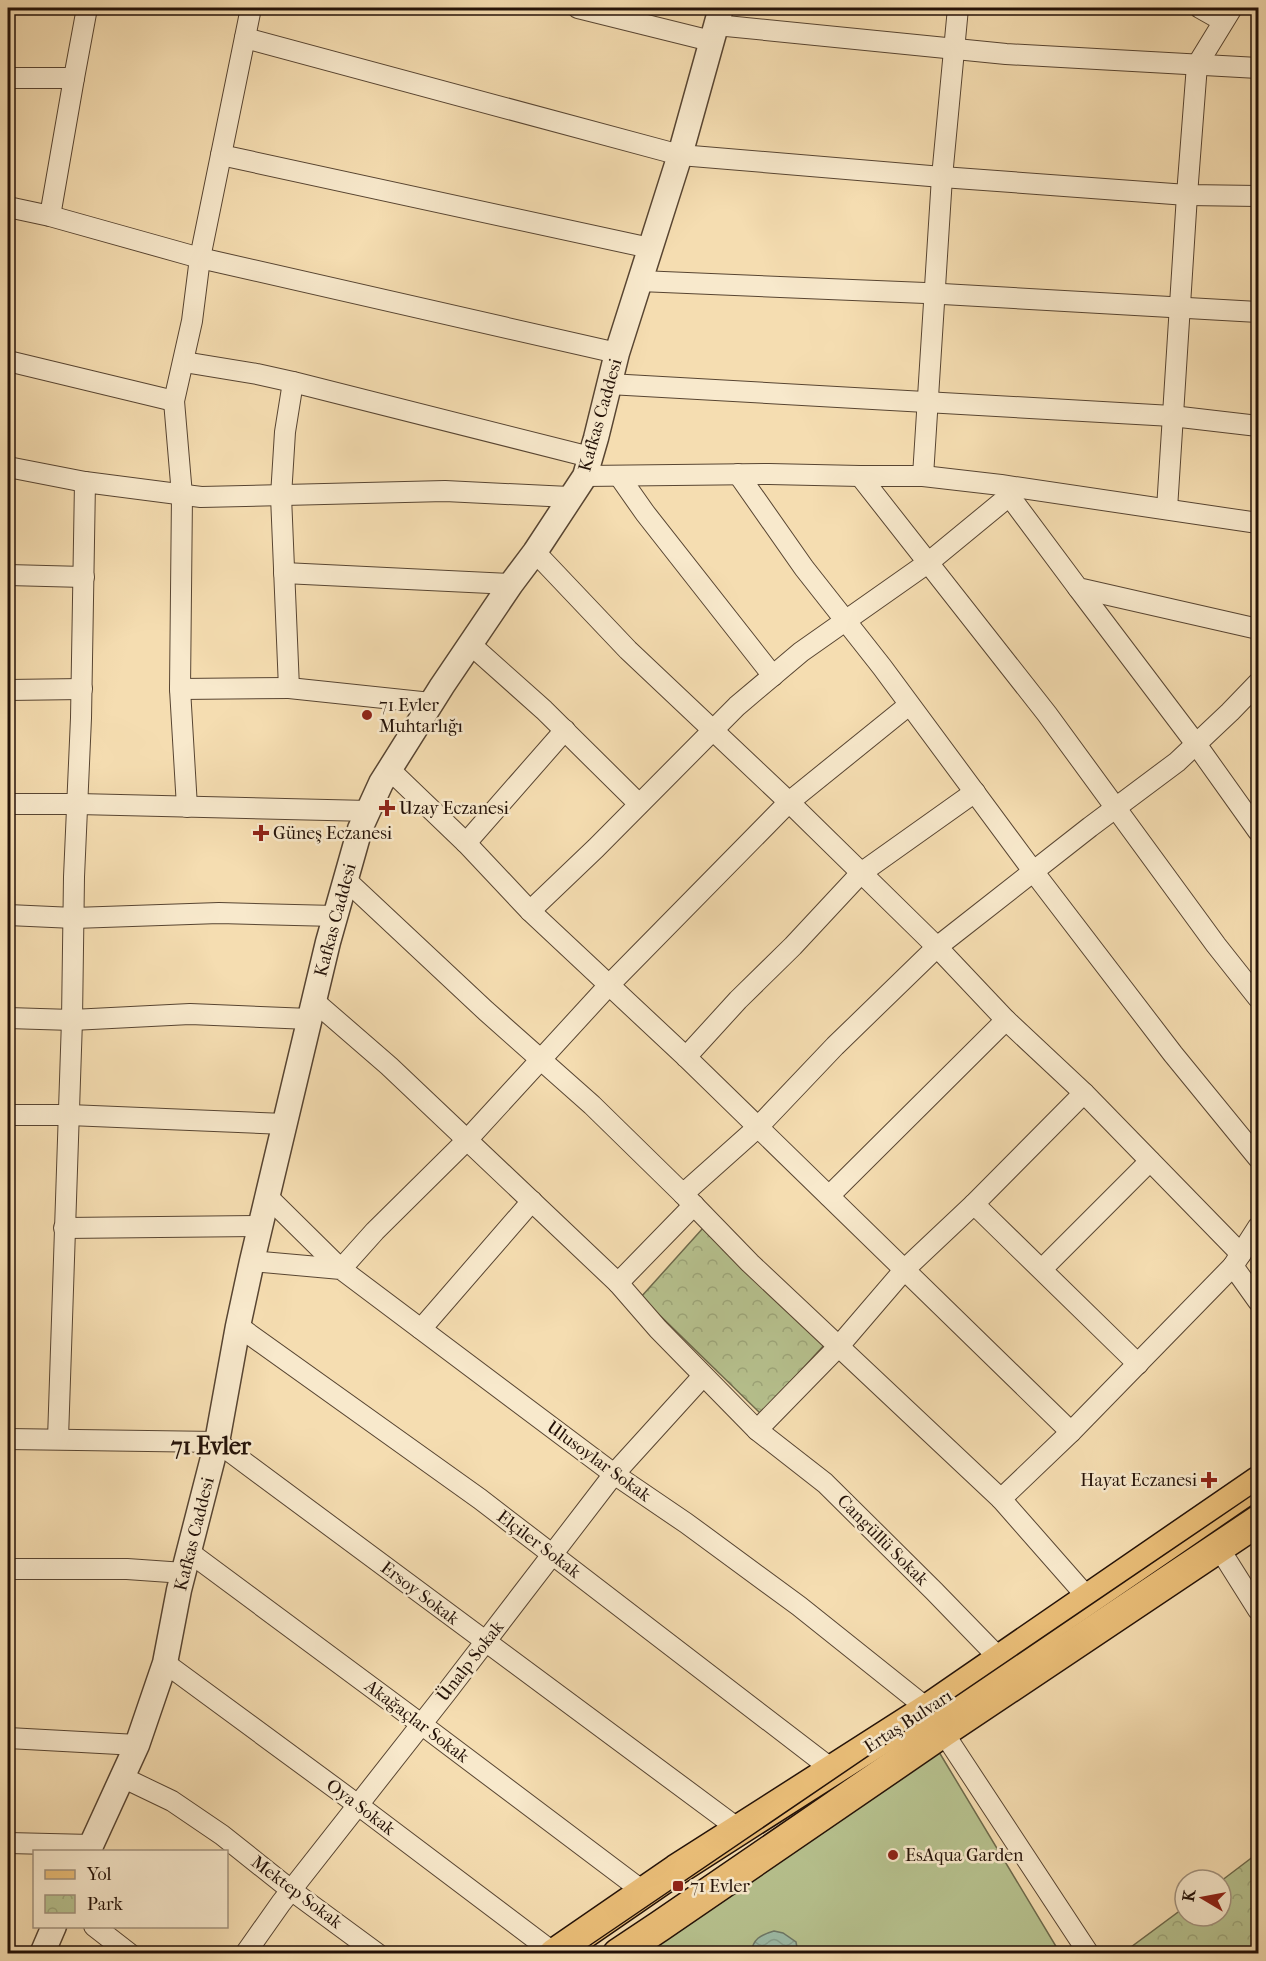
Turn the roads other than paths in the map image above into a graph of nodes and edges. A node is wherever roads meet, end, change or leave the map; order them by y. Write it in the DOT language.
graph roads {
  1 [pos="87,8"];
  2 [pos="251,8"];
  3 [pos="578,8"];
  4 [pos="958,8"];
  5 [pos="1200,8"];
  6 [pos="1228,14"];
  7 [pos="716,24"];
  8 [pos="245,38"];
  9 [pos="954,48"];
  10 [pos="1197,65"];
  11 [pos="1258,68"];
  12 [pos="8,78"];
  13 [pos="74,78"];
  14 [pos="221,155"];
  15 [pos="680,155"];
  16 [pos="942,177"];
  17 [pos="1186,195"];
  18 [pos="1258,196"];
  19 [pos="8,207"];
  20 [pos="50,216"];
  21 [pos="650,248"];
  22 [pos="200,258"];
  23 [pos="640,281"];
  24 [pos="934,293"];
  25 [pos="1180,307"];
  26 [pos="1258,312"];
  27 [pos="617,353"];
  28 [pos="8,361"];
  29 [pos="184,362"];
  30 [pos="293,382"];
  31 [pos="609,384"];
  32 [pos="174,400"];
  33 [pos="927,404"];
  34 [pos="1172,416"];
  35 [pos="1258,426"];
  36 [pos="587,466"];
  37 [pos="8,467"];
  38 [pos="738,474"];
  39 [pos="619,476"];
  40 [pos="923,476"];
  41 [pos="860,477"];
  42 [pos="85,482"];
  43 [pos="1004,491"];
  44 [pos="182,495"];
  45 [pos="281,496"];
  46 [pos="569,497"];
  47 [pos="1167,509"];
  48 [pos="1258,523"];
  49 [pos="535,552"];
  50 [pos="929,562"];
  51 [pos="284,573"];
  52 [pos="8,575"];
  53 [pos="84,577"];
  54 [pos="511,584"];
  55 [pos="1078,588"];
  56 [pos="845,621"];
  57 [pos="1258,629"];
  58 [pos="470,644"];
  59 [pos="773,676"];
  60 [pos="289,688"];
  61 [pos="82,689"];
  62 [pos="180,689"];
  63 [pos="8,690"];
  64 [pos="1256,690"];
  65 [pos="431,703"];
  66 [pos="909,705"];
  67 [pos="564,730"];
  68 [pos="711,730"];
  69 [pos="1196,744"];
  70 [pos="390,770"];
  71 [pos="975,792"];
  72 [pos="789,802"];
  73 [pos="8,804"];
  74 [pos="78,804"];
  75 [pos="639,804"];
  76 [pos="187,807"];
  77 [pos="1116,808"];
  78 [pos="369,811"];
  79 [pos="1258,831"];
  80 [pos="466,843"];
  81 [pos="1033,871"];
  82 [pos="861,873"];
  83 [pos="346,880"];
  84 [pos="530,911"];
  85 [pos="8,915"];
  86 [pos="335,916"];
  87 [pos="74,918"];
  88 [pos="937,947"];
  89 [pos="610,984"];
  90 [pos="1258,998"];
  91 [pos="312,1010"];
  92 [pos="8,1018"];
  93 [pos="72,1020"];
  94 [pos="1006,1020"];
  95 [pos="686,1057"];
  96 [pos="540,1059"];
  97 [pos="1084,1093"];
  98 [pos="8,1115"];
  99 [pos="69,1115"];
  100 [pos="285,1124"];
  101 [pos="757,1128"];
  102 [pos="467,1140"];
  103 [pos="1258,1158"];
  104 [pos="1150,1161"];
  105 [pos="829,1196"];
  106 [pos="268,1197"];
  107 [pos="688,1200"];
  108 [pos="532,1201"];
  109 [pos="974,1204"];
  110 [pos="260,1226"];
  111 [pos="1258,1227"];
  112 [pos="64,1228"];
  113 [pos="1237,1260"];
  114 [pos="252,1261"];
  115 [pos="341,1269"];
  116 [pos="905,1269"];
  117 [pos="1042,1269"];
  118 [pos="618,1283"];
  119 [pos="1258,1301"];
  120 [pos="238,1326"];
  121 [pos="421,1329"];
  122 [pos="839,1346"];
  123 [pos="1138,1364"];
  124 [pos="704,1376"];
  125 [pos="757,1430"];
  126 [pos="1071,1432"];
  127 [pos="8,1439"];
  128 [pos="58,1439"];
  129 [pos="217,1442"];
  130 [pos="614,1474"];
  131 [pos="1258,1482"];
  132 [pos="1001,1499"];
  133 [pos="1258,1521"];
  134 [pos="1219,1548"];
  135 [pos="553,1554"];
  136 [pos="186,1563"];
  137 [pos="8,1569"];
  138 [pos="1088,1598"];
  139 [pos="1258,1610"];
  140 [pos="485,1642"];
  141 [pos="1000,1659"];
  142 [pos="165,1663"];
  143 [pos="936,1721"];
  144 [pos="421,1724"];
  145 [pos="8,1738"];
  146 [pos="137,1745"];
  147 [pos="833,1770"];
  148 [pos="122,1777"];
  149 [pos="358,1804"];
  150 [pos="740,1830"];
  151 [pos="8,1843"];
  152 [pos="90,1848"];
  153 [pos="291,1890"];
  154 [pos="644,1892"];
  155 [pos="53,1928"];
  156 [pos="97,1928"];
  157 [pos="42,1953"];
  158 [pos="130,1953"];
  159 [pos="244,1953"];
  160 [pos="378,1953"];
  161 [pos="554,1953"];
  162 [pos="618,1953"];
  163 [pos="1089,1953"];
  1 -- 13 [label="street"];
  2 -- 8 [label="street"];
  3 -- 7 [label="street"];
  4 -- 9 [label="street"];
  5 -- 6 [label="street"];
  6 -- 10 [label="street"];
  7 -- 9 [label="street"];
  7 -- 15 [label="street, Kafkas Caddesi"];
  8 -- 14 [label="street"];
  8 -- 15 [label="street"];
  9 -- 10 [label="street"];
  9 -- 16 [label="street"];
  10 -- 11 [label="street"];
  10 -- 17 [label="street"];
  12 -- 13 [label="street"];
  13 -- 20 [label="street"];
  14 -- 21 [label="street"];
  14 -- 22 [label="street"];
  15 -- 16 [label="street"];
  15 -- 21 [label="street, Kafkas Caddesi"];
  16 -- 17 [label="street"];
  16 -- 24 [label="street"];
  17 -- 18 [label="street"];
  17 -- 25 [label="street"];
  19 -- 20 [label="street"];
  20 -- 22 [label="street"];
  21 -- 23 [label="street, Kafkas Caddesi"];
  22 -- 27 [label="street"];
  22 -- 29 [label="street"];
  23 -- 24 [label="street"];
  23 -- 27 [label="street, Kafkas Caddesi"];
  24 -- 25 [label="street"];
  24 -- 33 [label="street"];
  25 -- 26 [label="street"];
  25 -- 34 [label="street"];
  27 -- 31 [label="street, Kafkas Caddesi"];
  28 -- 32 [label="street"];
  29 -- 30 [label="street"];
  29 -- 32 [label="street"];
  30 -- 36 [label="street"];
  30 -- 45 [label="street"];
  31 -- 33 [label="street"];
  31 -- 36 [label="street, Kafkas Caddesi"];
  32 -- 44 [label="street"];
  33 -- 34 [label="street"];
  33 -- 40 [label="street"];
  34 -- 35 [label="street"];
  34 -- 47 [label="street"];
  36 -- 39 [label="street"];
  36 -- 46 [label="street, Kafkas Caddesi"];
  37 -- 42 [label="street"];
  38 -- 39 [label="street"];
  38 -- 41 [label="street"];
  38 -- 56 [label="street"];
  39 -- 59 [label="street"];
  40 -- 41 [label="street"];
  40 -- 43 [label="street"];
  41 -- 50 [label="street"];
  42 -- 44 [label="street"];
  42 -- 53 [label="street"];
  43 -- 47 [label="street"];
  43 -- 50 [label="street"];
  43 -- 55 [label="street"];
  44 -- 45 [label="street"];
  44 -- 62 [label="street"];
  45 -- 46 [label="street"];
  45 -- 51 [label="street"];
  46 -- 49 [label="street, Kafkas Caddesi"];
  47 -- 48 [label="street"];
  49 -- 54 [label="street, Kafkas Caddesi"];
  49 -- 68 [label="street"];
  50 -- 56 [label="street"];
  50 -- 77 [label="street"];
  51 -- 54 [label="street"];
  51 -- 60 [label="street"];
  52 -- 53 [label="street"];
  53 -- 61 [label="street"];
  54 -- 58 [label="street, Kafkas Caddesi"];
  55 -- 57 [label="street"];
  55 -- 69 [label="street"];
  56 -- 59 [label="street"];
  56 -- 66 [label="street"];
  58 -- 65 [label="street, Kafkas Caddesi"];
  58 -- 67 [label="street"];
  59 -- 68 [label="street"];
  60 -- 62 [label="street"];
  60 -- 65 [label="street"];
  61 -- 63 [label="street"];
  61 -- 74 [label="street"];
  62 -- 76 [label="street"];
  64 -- 69 [label="street"];
  65 -- 70 [label="street, Kafkas Caddesi"];
  66 -- 71 [label="street"];
  66 -- 72 [label="street"];
  67 -- 75 [label="street"];
  67 -- 80 [label="street"];
  68 -- 72 [label="street"];
  68 -- 75 [label="street"];
  69 -- 77 [label="street"];
  69 -- 79 [label="street"];
  70 -- 78 [label="street, Kafkas Caddesi"];
  70 -- 80 [label="street"];
  71 -- 81 [label="street"];
  71 -- 82 [label="street"];
  72 -- 82 [label="street"];
  72 -- 89 [label="street"];
  73 -- 74 [label="street"];
  74 -- 76 [label="street"];
  74 -- 87 [label="street"];
  75 -- 84 [label="street"];
  76 -- 78 [label="street"];
  77 -- 81 [label="street"];
  77 -- 90 [label="street"];
  78 -- 83 [label="street, Kafkas Caddesi"];
  80 -- 84 [label="street"];
  81 -- 88 [label="street"];
  81 -- 103 [label="street"];
  82 -- 88 [label="street"];
  82 -- 95 [label="street"];
  83 -- 86 [label="street, Kafkas Caddesi"];
  83 -- 96 [label="street"];
  84 -- 89 [label="street"];
  85 -- 87 [label="street"];
  86 -- 87 [label="street"];
  86 -- 91 [label="street, Kafkas Caddesi"];
  87 -- 93 [label="street"];
  88 -- 94 [label="street"];
  88 -- 101 [label="street"];
  89 -- 95 [label="street"];
  89 -- 96 [label="street"];
  91 -- 93 [label="street"];
  91 -- 100 [label="street, Kafkas Caddesi"];
  91 -- 102 [label="street, Cangüllü Sokak"];
  92 -- 93 [label="street"];
  93 -- 99 [label="street"];
  94 -- 97 [label="street"];
  94 -- 105 [label="street"];
  95 -- 101 [label="street"];
  96 -- 102 [label="street"];
  96 -- 107 [label="street"];
  97 -- 104 [label="street"];
  97 -- 109 [label="street"];
  98 -- 99 [label="street"];
  99 -- 100 [label="street"];
  99 -- 112 [label="street"];
  100 -- 106 [label="street, Kafkas Caddesi"];
  101 -- 105 [label="street"];
  101 -- 107 [label="street"];
  102 -- 108 [label="street, Cangüllü Sokak"];
  102 -- 115 [label="street"];
  104 -- 113 [label="street"];
  104 -- 117 [label="street"];
  105 -- 116 [label="street"];
  106 -- 110 [label="street, Kafkas Caddesi"];
  106 -- 115 [label="street, Ulusoylar Sokak"];
  107 -- 118 [label="street"];
  107 -- 122 [label="street"];
  108 -- 118 [label="street, Cangüllü Sokak"];
  108 -- 121 [label="street"];
  109 -- 116 [label="street"];
  109 -- 117 [label="street"];
  110 -- 112 [label="street"];
  110 -- 114 [label="street, Kafkas Caddesi"];
  111 -- 113 [label="street"];
  112 -- 128 [label="street"];
  113 -- 119 [label="street"];
  113 -- 123 [label="street"];
  114 -- 115 [label="street"];
  114 -- 120 [label="street, Kafkas Caddesi"];
  115 -- 121 [label="street, Ulusoylar Sokak"];
  116 -- 122 [label="street"];
  116 -- 126 [label="street"];
  117 -- 123 [label="street"];
  118 -- 124 [label="street, Cangüllü Sokak"];
  120 -- 129 [label="street, Kafkas Caddesi"];
  120 -- 135 [label="street, Elçiler Sokak"];
  121 -- 130 [label="street, Ulusoylar Sokak"];
  122 -- 125 [label="street"];
  122 -- 132 [label="street"];
  123 -- 126 [label="street"];
  124 -- 125 [label="street, Cangüllü Sokak"];
  124 -- 130 [label="street, Ünalp Sokak"];
  125 -- 141 [label="street, Cangüllü Sokak"];
  126 -- 132 [label="street"];
  127 -- 128 [label="street"];
  128 -- 129 [label="street"];
  129 -- 136 [label="street, Kafkas Caddesi"];
  129 -- 140 [label="street, Ersoy Sokak"];
  130 -- 135 [label="street, Ünalp Sokak"];
  130 -- 143 [label="street, Ulusoylar Sokak"];
  131 -- 138 [label="main road, Ertaş Bulvarı"];
  132 -- 138 [label="street"];
  133 -- 134 [label="main road, Ertaş Bulvarı"];
  134 -- 139 [label="street"];
  134 -- 143 [label="main road, Ertaş Bulvarı"];
  135 -- 140 [label="street, Ünalp Sokak"];
  135 -- 147 [label="street, Elçiler Sokak"];
  136 -- 137 [label="street"];
  136 -- 142 [label="street, Kafkas Caddesi"];
  136 -- 144 [label="street, Akağaçlar Sokak"];
  138 -- 141 [label="main road, Ertaş Bulvarı"];
  140 -- 144 [label="street, Ünalp Sokak"];
  140 -- 150 [label="street, Ersoy Sokak"];
  141 -- 143 [label="main road, Ertaş Bulvarı"];
  142 -- 146 [label="street, Kafkas Caddesi"];
  142 -- 149 [label="street, Oya Sokak"];
  143 -- 147 [label="main road, Ertaş Bulvarı"];
  143 -- 162 [label="main road, Ertaş Bulvarı"];
  143 -- 163 [label="street, Ulusoylar Sokak"];
  144 -- 149 [label="street, Ünalp Sokak"];
  144 -- 154 [label="street, Akağaçlar Sokak"];
  145 -- 146 [label="street"];
  146 -- 148 [label="street, Kafkas Caddesi"];
  147 -- 150 [label="main road, Ertaş Bulvarı"];
  148 -- 152 [label="street, Kafkas Caddesi"];
  148 -- 153 [label="street, Mektep Sokak"];
  149 -- 153 [label="street, Ünalp Sokak"];
  149 -- 161 [label="street, Oya Sokak"];
  150 -- 154 [label="main road, Ertaş Bulvarı"];
  151 -- 152 [label="street"];
  153 -- 159 [label="street, Ünalp Sokak"];
  153 -- 160 [label="street, Mektep Sokak"];
  154 -- 161 [label="main road, Ertaş Bulvarı"];
  155 -- 157 [label="street"];
  156 -- 158 [label="street"];
}
